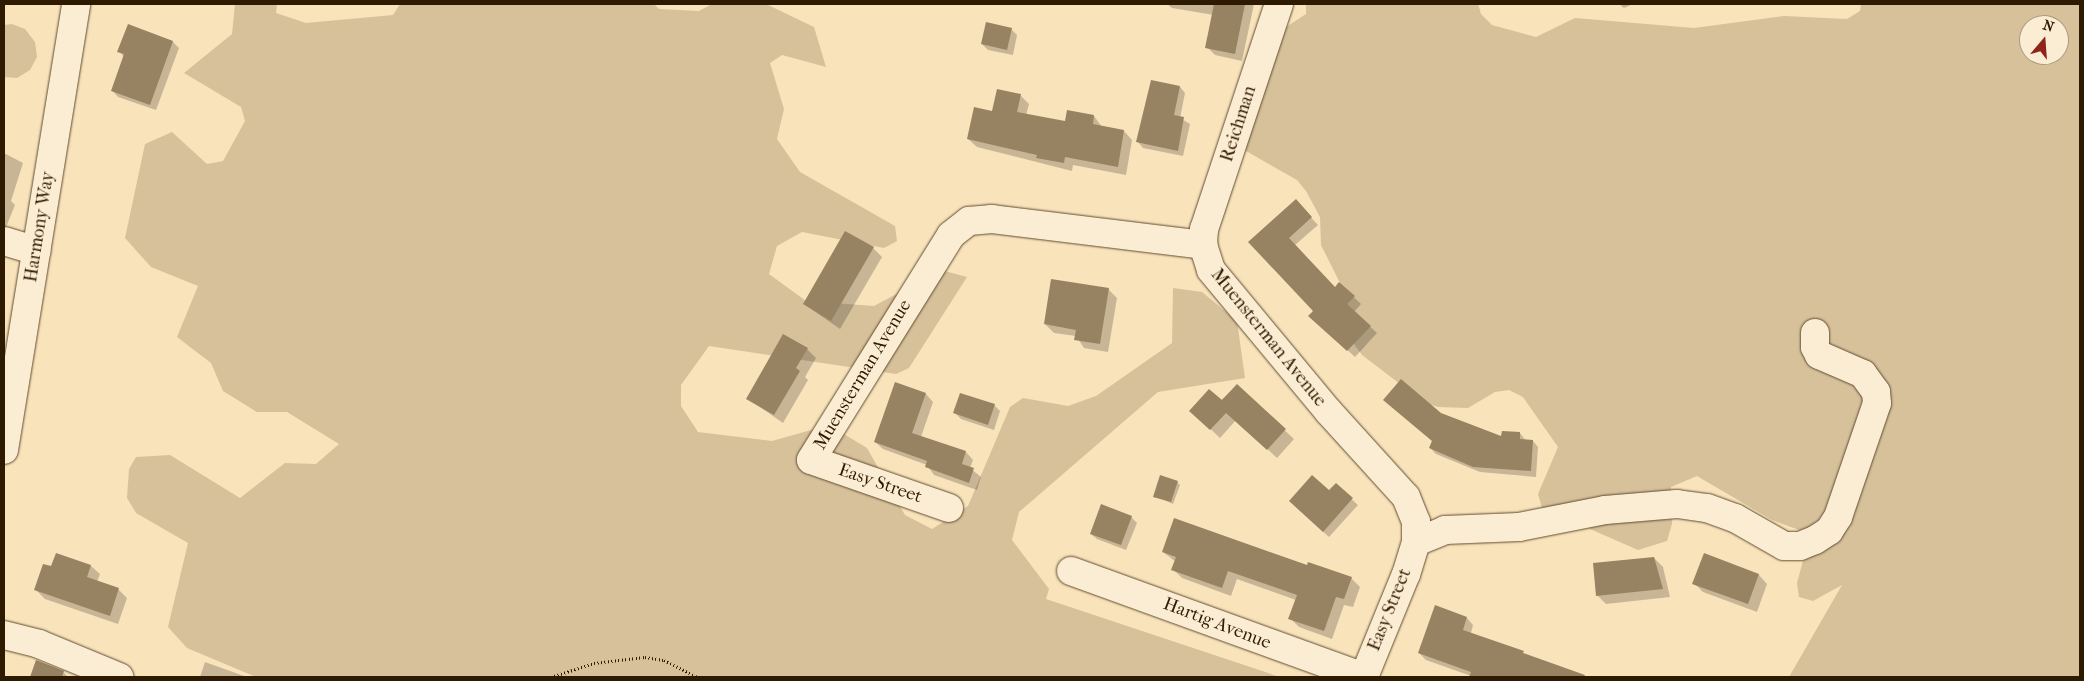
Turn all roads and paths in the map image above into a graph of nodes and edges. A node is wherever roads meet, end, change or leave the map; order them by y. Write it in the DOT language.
graph roads {
  1 [pos="76,4"];
  2 [pos="1279,4"];
  3 [pos="4,241"];
  4 [pos="1203,245"];
  5 [pos="36,250"];
  6 [pos="1815,333"];
  7 [pos="4,450"];
  8 [pos="811,460"];
  9 [pos="949,508"];
  10 [pos="1416,542"];
  11 [pos="1071,571"];
  12 [pos="4,635"];
  13 [pos="119,677"];
  14 [pos="551,677"];
  15 [pos="697,677"];
  16 [pos="1364,677"];
  1 -- 5 [label="street, Harmony Way"];
  2 -- 4 [label="street, Reichman"];
  3 -- 5 [label="street"];
  4 -- 8 [label="street, Muensterman Avenue"];
  4 -- 10 [label="street, Muensterman Avenue"];
  5 -- 7 [label="street, Harmony Way"];
  6 -- 10 [label="street"];
  8 -- 9 [label="street, Easy Street"];
  10 -- 16 [label="street, Easy Street"];
  11 -- 16 [label="street, Hartig Avenue"];
  12 -- 13 [label="street"];
  14 -- 15 [label="path"];
}
